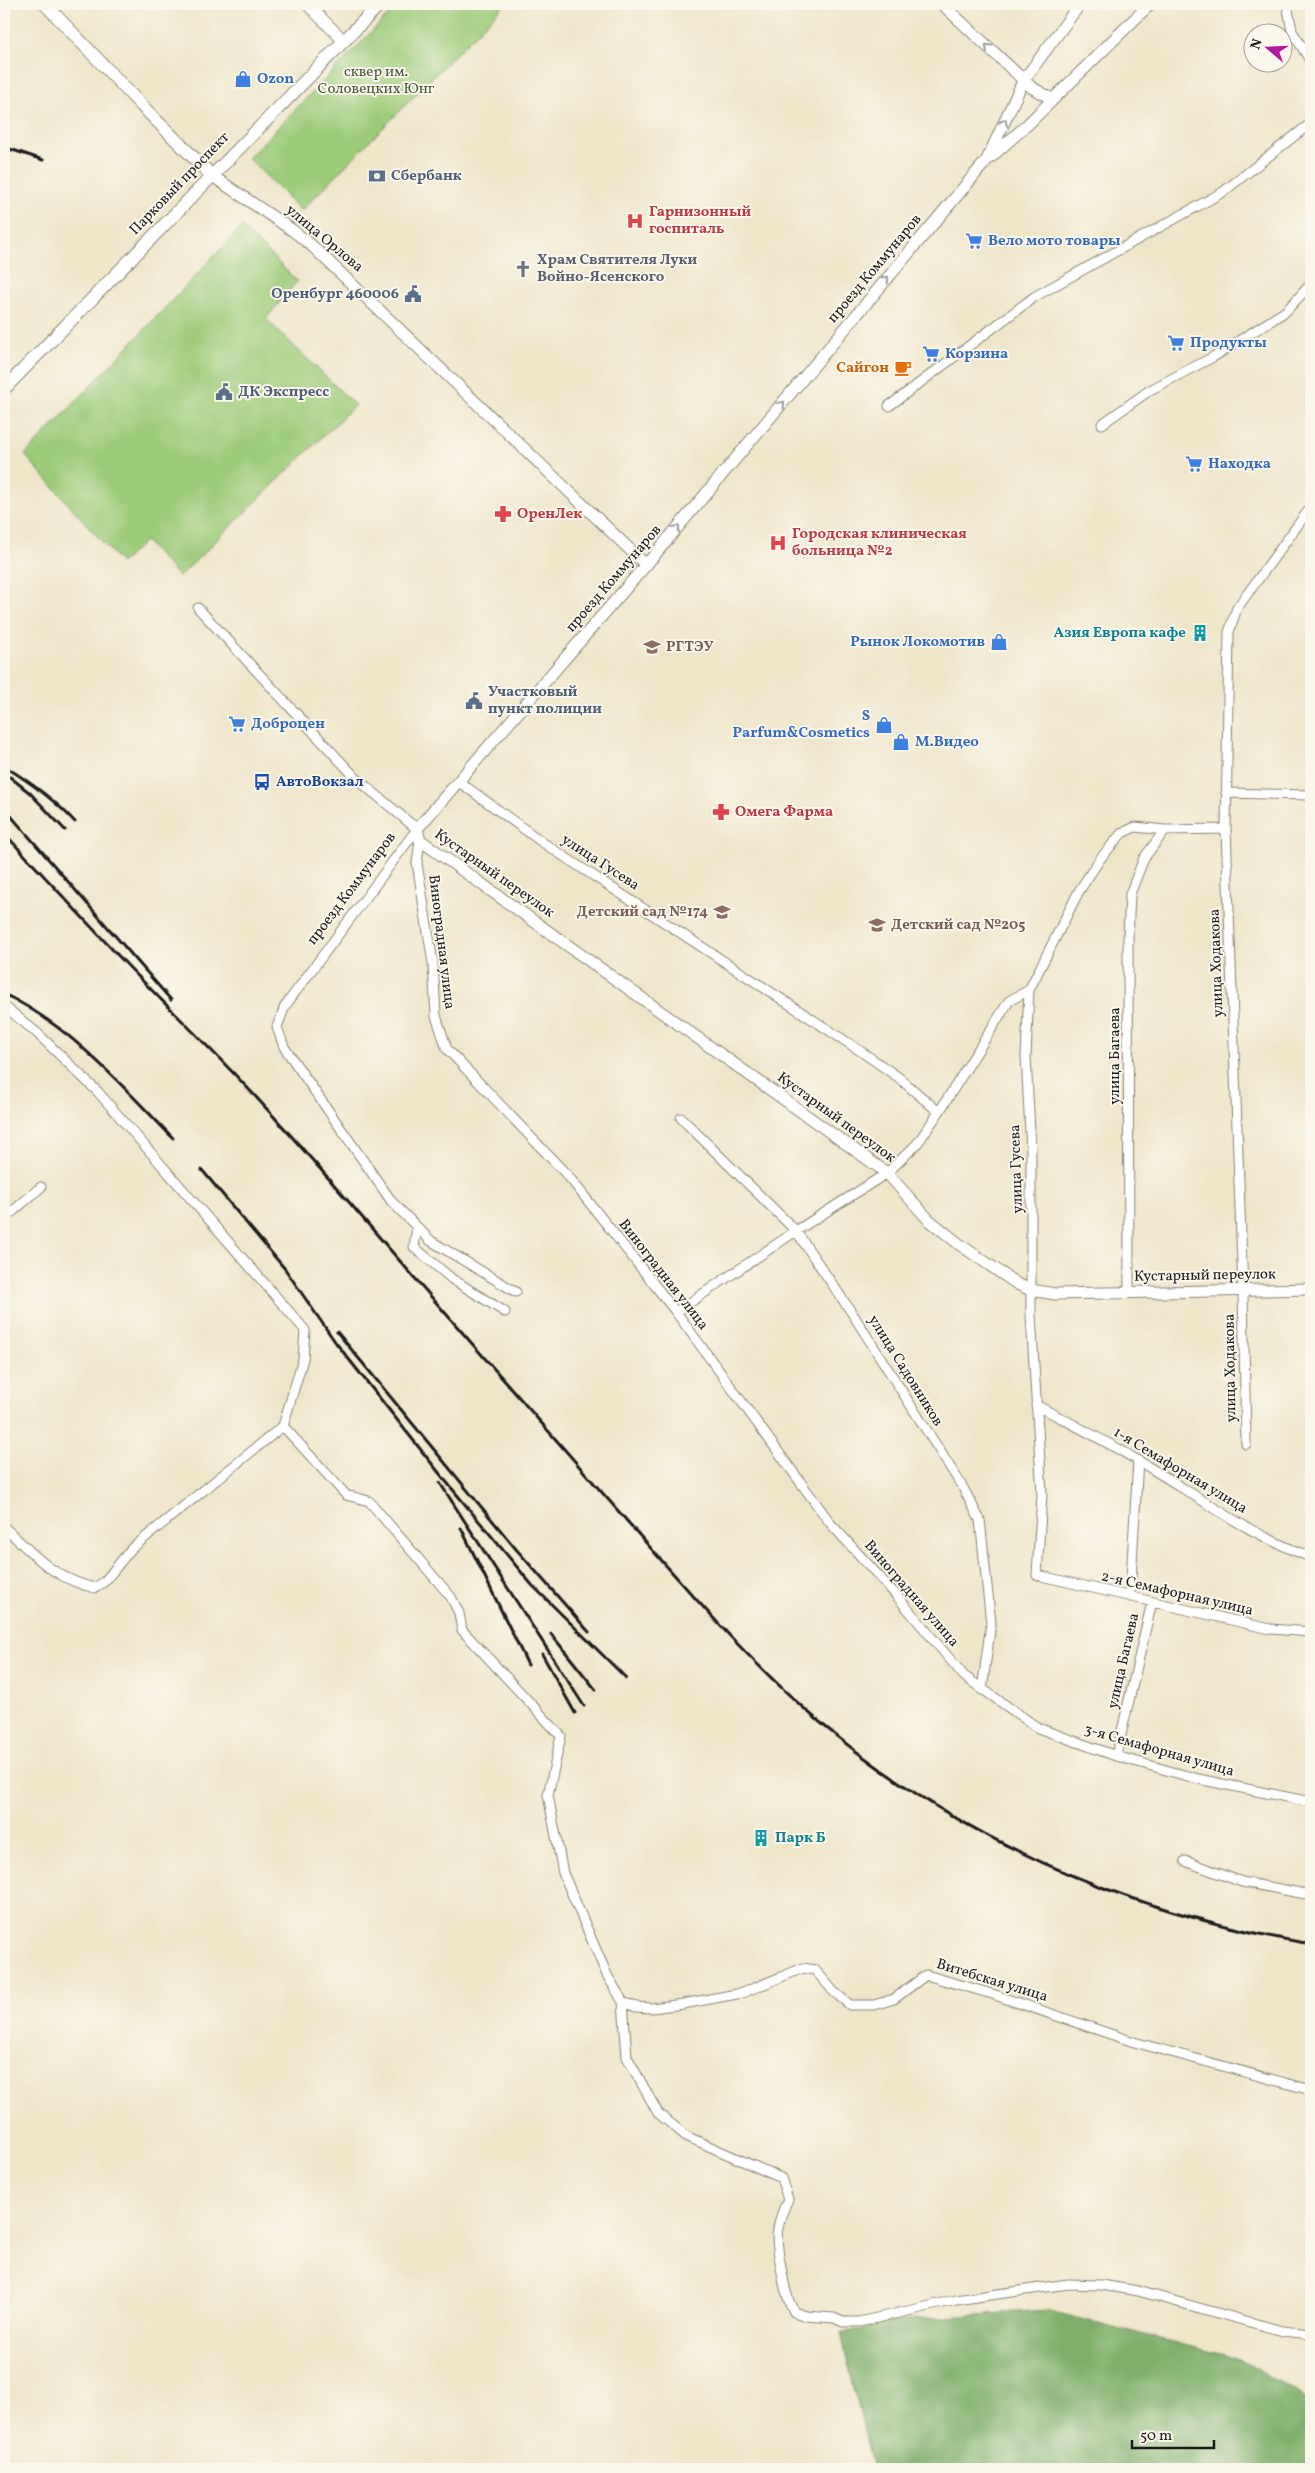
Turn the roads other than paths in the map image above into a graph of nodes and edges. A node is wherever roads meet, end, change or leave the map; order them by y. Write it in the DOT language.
graph roads {
  1 [pos="45,4"];
  2 [pos="307,4"];
  3 [pos="380,4"];
  4 [pos="942,4"];
  5 [pos="1080,4"];
  6 [pos="1150,4"];
  7 [pos="1287,4"];
  8 [pos="344,41"];
  9 [pos="1311,62"];
  10 [pos="1023,80"];
  11 [pos="1052,99"];
  12 [pos="1311,123"];
  13 [pos="987,160"];
  14 [pos="211,174"];
  15 [pos="1311,284"];
  16 [pos="4,389"];
  17 [pos="890,406"];
  18 [pos="1102,424"];
  19 [pos="1311,507"];
  20 [pos="646,565"];
  21 [pos="198,608"];
  22 [pos="458,781"];
  23 [pos="1226,793"];
  24 [pos="1311,795"];
  25 [pos="1226,829"];
  26 [pos="1165,830"];
  27 [pos="418,834"];
  28 [pos="1029,990"];
  29 [pos="4,1006"];
  30 [pos="939,1112"];
  31 [pos="681,1118"];
  32 [pos="887,1173"];
  33 [pos="41,1187"];
  34 [pos="4,1220"];
  35 [pos="417,1227"];
  36 [pos="796,1231"];
  37 [pos="1311,1289"];
  38 [pos="1030,1290"];
  39 [pos="1243,1290"];
  40 [pos="516,1292"];
  41 [pos="1129,1292"];
  42 [pos="504,1312"];
  43 [pos="676,1312"];
  44 [pos="1036,1405"];
  45 [pos="283,1426"];
  46 [pos="1246,1444"];
  47 [pos="1138,1460"];
  48 [pos="4,1527"];
  49 [pos="1311,1557"];
  50 [pos="1037,1575"];
  51 [pos="1130,1597"];
  52 [pos="1152,1602"];
  53 [pos="1311,1632"];
  54 [pos="982,1690"];
  55 [pos="1116,1756"];
  56 [pos="1311,1802"];
  57 [pos="1185,1861"];
  58 [pos="1311,1895"];
  59 [pos="622,2002"];
  60 [pos="1311,2090"];
  61 [pos="1311,2334"];
  1 -- 14 [label="main road, улица Орлова"];
  2 -- 8 [label="street"];
  3 -- 8 [label="main road, Парковый проспект"];
  10 -- 4 [label="street, one-way"];
  5 -- 10 [label="street, проезд Коммунаров"];
  6 -- 11 [label="street, проезд Коммунаров"];
  7 -- 9 [label="street"];
  8 -- 14 [label="main road, Парковый проспект"];
  10 -- 11 [label="street"];
  13 -- 10 [label="street, проезд Коммунаров, one-way"];
  11 -- 13 [label="street, проезд Коммунаров"];
  12 -- 17 [label="street"];
  20 -- 13 [label="street, проезд Коммунаров, one-way"];
  14 -- 16 [label="main road, Парковый проспект"];
  14 -- 20 [label="street, улица Орлова"];
  15 -- 18 [label="street"];
  19 -- 23 [label="street, улица Ходакова"];
  20 -- 22 [label="street, проезд Коммунаров"];
  21 -- 27 [label="street"];
  22 -- 27 [label="street, проезд Коммунаров"];
  22 -- 30 [label="street, улица Гусева"];
  23 -- 24 [label="street"];
  23 -- 25 [label="street, улица Ходакова"];
  25 -- 26 [label="street, улица Гусева"];
  25 -- 39 [label="street, улица Ходакова"];
  26 -- 28 [label="street, улица Гусева"];
  26 -- 41 [label="street, улица Багаева"];
  27 -- 32 [label="street, Кустарный переулок"];
  27 -- 35 [label="street, проезд Коммунаров"];
  27 -- 43 [label="street, Виноградная улица"];
  28 -- 30 [label="street"];
  28 -- 38 [label="street, улица Гусева"];
  29 -- 45 [label="street"];
  30 -- 32 [label="street"];
  31 -- 36 [label="street, улица Садовников"];
  32 -- 36 [label="street"];
  32 -- 38 [label="street, Кустарный переулок"];
  33 -- 34 [label="street"];
  35 -- 40 [label="street"];
  35 -- 42 [label="street"];
  36 -- 43 [label="street"];
  36 -- 54 [label="street, улица Садовников"];
  37 -- 39 [label="street, Кустарный переулок"];
  38 -- 41 [label="street, Кустарный переулок"];
  38 -- 44 [label="street, улица Гусева"];
  39 -- 41 [label="street, Кустарный переулок"];
  39 -- 46 [label="street, улица Ходакова"];
  43 -- 54 [label="street, Виноградная улица"];
  44 -- 47 [label="street, 1-я Семафорная улица"];
  44 -- 50 [label="street, улица Гусева"];
  45 -- 48 [label="street"];
  45 -- 59 [label="street"];
  47 -- 49 [label="street, 1-я Семафорная улица"];
  47 -- 51 [label="street, улица Багаева"];
  50 -- 51 [label="street, 2-я Семафорная улица"];
  51 -- 52 [label="street, 2-я Семафорная улица"];
  52 -- 53 [label="street, 2-я Семафорная улица"];
  52 -- 55 [label="street, улица Багаева"];
  54 -- 55 [label="street, 3-я Семафорная улица"];
  55 -- 56 [label="street, 3-я Семафорная улица"];
  57 -- 58 [label="street"];
  59 -- 60 [label="street, Витебская улица"];
  59 -- 61 [label="street"];
}
